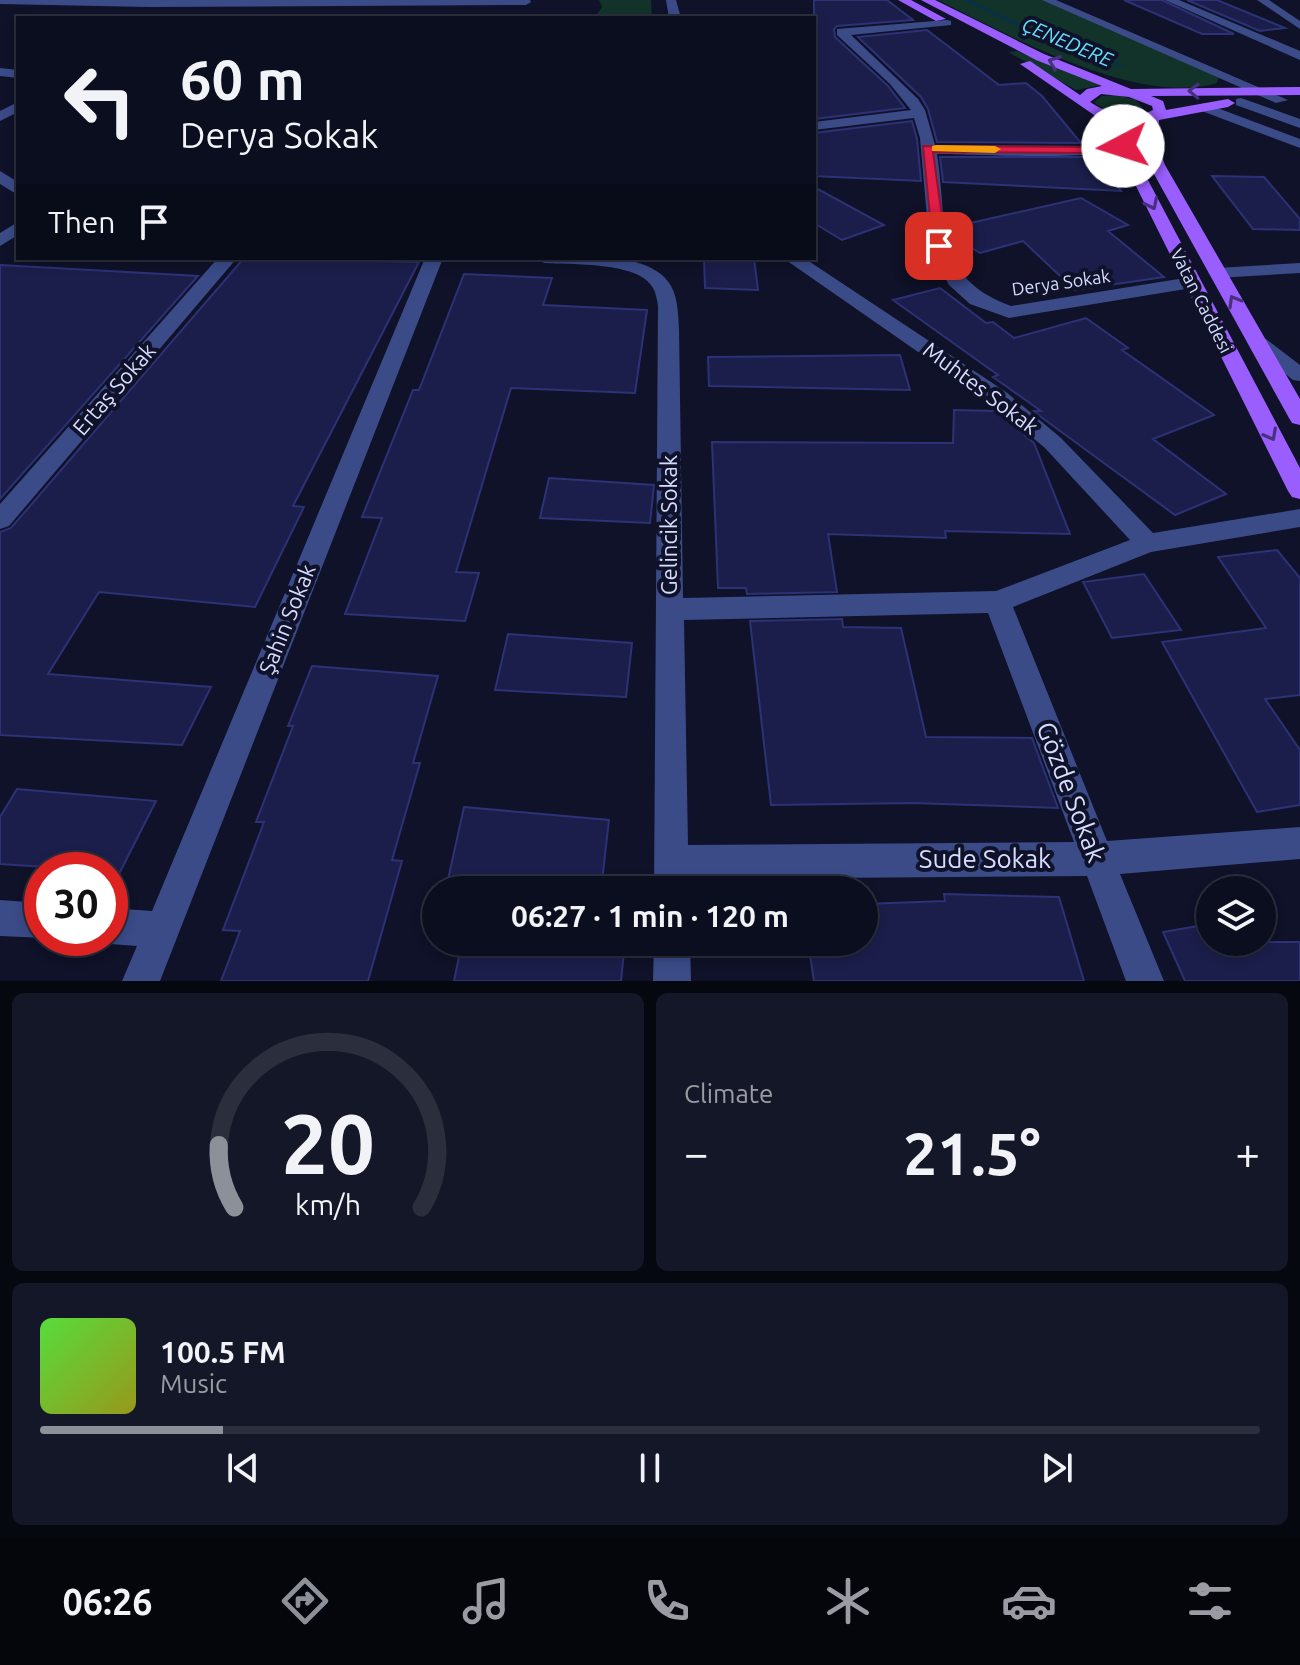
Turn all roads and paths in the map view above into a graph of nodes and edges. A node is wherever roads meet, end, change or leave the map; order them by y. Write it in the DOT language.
graph roads {
  1 [pos="903,0"];
  2 [pos="926,0"];
  3 [pos="1047,0"];
  4 [pos="1170,0"];
  5 [pos="1262,0"];
  6 [pos="0,1"];
  7 [pos="525,1"];
  8 [pos="152,2"];
  9 [pos="310,3"];
  10 [pos="134,16"];
  11 [pos="292,16"];
  12 [pos="520,16"];
  13 [pos="947,23"];
  14 [pos="1300,26"];
  15 [pos="1300,56"];
  16 [pos="1265,91"];
  17 [pos="1300,91"];
  18 [pos="1129,92"];
  19 [pos="1281,100"];
  20 [pos="1300,100"];
  21 [pos="1241,102"];
  22 [pos="1204,107"];
  23 [pos="1092,108"];
  24 [pos="919,113"];
  25 [pos="1154,117"];
  26 [pos="1300,124"];
  27 [pos="816,126"];
  28 [pos="1300,144"];
  29 [pos="1123,146"];
  30 [pos="927,149"];
  31 [pos="0,176"];
  32 [pos="16,188"];
  33 [pos="16,229"];
  34 [pos="0,241"];
  35 [pos="226,260"];
  36 [pos="433,260"];
  37 [pos="563,260"];
  38 [pos="795,260"];
  39 [pos="1300,268"];
  40 [pos="1217,273"];
  41 [pos="1191,283"];
  42 [pos="1259,343"];
  43 [pos="1300,375"];
  44 [pos="1300,418"];
  45 [pos="1300,491"];
  46 [pos="9,499"];
  47 [pos="1300,518"];
  48 [pos="0,520"];
  49 [pos="1148,543"];
  50 [pos="997,602"];
  51 [pos="668,609"];
  52 [pos="1300,843"];
  53 [pos="1097,859"];
  54 [pos="670,876"];
  55 [pos="0,918"];
  56 [pos="24,920"];
  57 [pos="128,927"];
  58 [pos="160,930"];
  59 [pos="672,956"];
  60 [pos="141,981"];
  61 [pos="672,981"];
  62 [pos="1145,981"];
  1 -- 13 [label="main road, Vatan Caddesi"];
  18 -- 2 [label="main road, one-way"];
  3 -- 16 [label="street"];
  4 -- 15 [label="street"];
  5 -- 14 [label="street"];
  6 -- 8 [label="street"];
  7 -- 9 [label="street"];
  7 -- 12 [label="street"];
  8 -- 9 [label="street"];
  8 -- 10 [label="street"];
  9 -- 11 [label="street"];
  13 -- 23 [label="main road, Vatan Caddesi"];
  13 -- 24 [label="street, Derya Sokak"];
  16 -- 17 [label="main road"];
  16 -- 18 [label="main road, one-way"];
  16 -- 19 [label="street"];
  18 -- 23 [label="main road"];
  18 -- 25 [label="main road"];
  19 -- 20 [label="main road"];
  19 -- 21 [label="main road"];
  21 -- 22 [label="main road"];
  21 -- 26 [label="street"];
  22 -- 25 [label="main road"];
  22 -- 28 [label="street"];
  23 -- 25 [label="main road, Vatan Caddesi"];
  23 -- 29 [label="main road, Vatan Caddesi"];
  24 -- 27 [label="street"];
  24 -- 30 [label="street, Derya Sokak"];
  25 -- 40 [label="main road, Vatan Caddesi"];
  29 -- 30 [label="street"];
  29 -- 41 [label="main road, Vatan Caddesi, one-way"];
  30 -- 41 [label="street, Derya Sokak"];
  31 -- 32 [label="street"];
  33 -- 34 [label="street"];
  35 -- 46 [label="street, Ertaş Sokak"];
  36 -- 58 [label="street, Şahin Sokak"];
  37 -- 51 [label="street, Gelincik Sokak"];
  38 -- 49 [label="street, Muhtes Sokak"];
  39 -- 40 [label="street"];
  42 -- 40 [label="main road, Vatan Caddesi, one-way"];
  41 -- 45 [label="main road, Vatan Caddesi, one-way"];
  42 -- 43 [label="street"];
  42 -- 44 [label="main road, Vatan Caddesi"];
  46 -- 48 [label="street, Ertaş Sokak"];
  47 -- 49 [label="street"];
  49 -- 50 [label="street"];
  50 -- 51 [label="street"];
  50 -- 53 [label="street, Gözde Sokak"];
  51 -- 54 [label="street, Gelincik Sokak"];
  52 -- 53 [label="street, Sude Sokak"];
  53 -- 54 [label="street, Sude Sokak"];
  53 -- 62 [label="street, Gözde Sokak"];
  55 -- 56 [label="street"];
  57 -- 58 [label="street"];
  58 -- 60 [label="street, Şahin Sokak"];
  59 -- 61 [label="street"];
}
